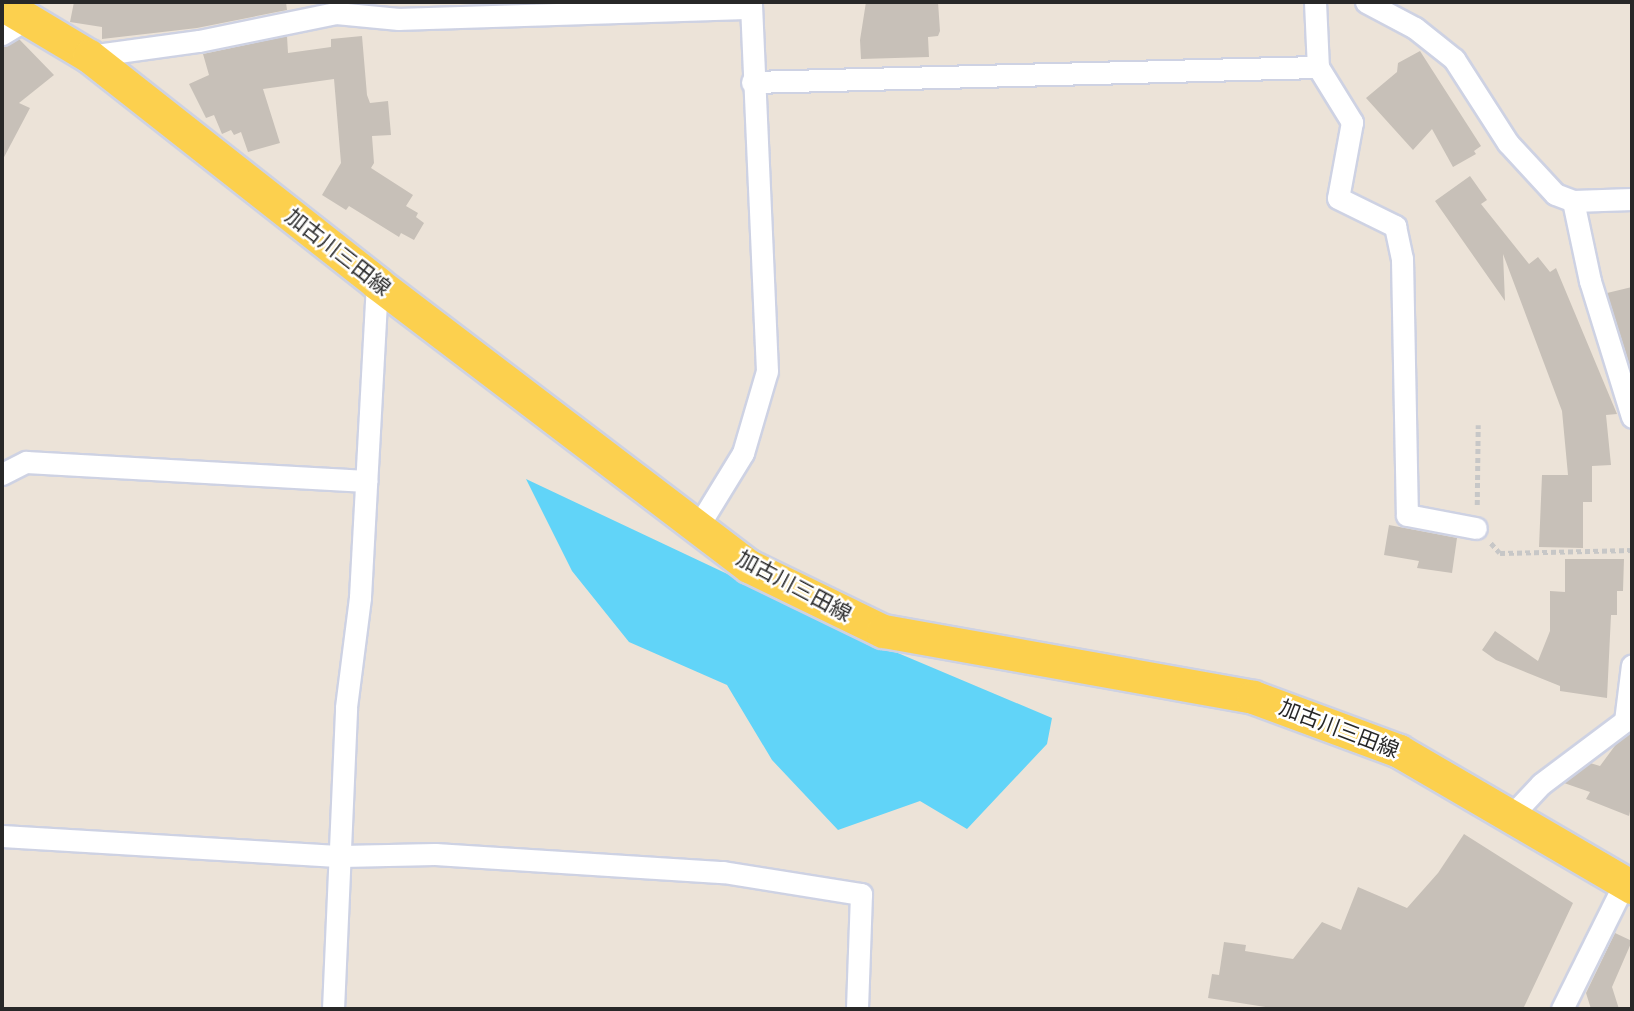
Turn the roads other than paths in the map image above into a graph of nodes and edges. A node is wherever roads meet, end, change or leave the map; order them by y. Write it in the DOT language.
graph roads {
  1 [pos="1315,2"];
  2 [pos="1366,2"];
  3 [pos="751,5"];
  4 [pos="336,7"];
  5 [pos="9,19"];
  6 [pos="89,56"];
  7 [pos="1318,67"];
  8 [pos="752,82"];
  9 [pos="1632,199"];
  10 [pos="1573,201"];
  11 [pos="377,283"];
  12 [pos="1632,417"];
  13 [pos="2,474"];
  14 [pos="366,481"];
  15 [pos="697,528"];
  16 [pos="1476,528"];
  17 [pos="1632,665"];
  18 [pos="1512,815"];
  19 [pos="2,835"];
  20 [pos="341,856"];
  21 [pos="1629,884"];
  22 [pos="333,1009"];
  23 [pos="857,1009"];
  24 [pos="1562,1009"];
  1 -- 7 [label="street"];
  2 -- 10 [label="street"];
  3 -- 4 [label="street"];
  3 -- 8 [label="street"];
  4 -- 6 [label="street"];
  5 -- 6 [label="main road, 加古川三田線"];
  6 -- 11 [label="main road, 加古川三田線"];
  7 -- 8 [label="street"];
  7 -- 16 [label="street"];
  8 -- 15 [label="street"];
  9 -- 10 [label="street"];
  10 -- 12 [label="street"];
  11 -- 14 [label="street"];
  11 -- 15 [label="main road, 加古川三田線"];
  13 -- 14 [label="street"];
  14 -- 20 [label="street"];
  15 -- 18 [label="main road, 加古川三田線"];
  17 -- 18 [label="street"];
  18 -- 21 [label="main road, 加古川三田線"];
  19 -- 20 [label="street"];
  20 -- 22 [label="street"];
  20 -- 23 [label="street"];
  21 -- 24 [label="street"];
}
